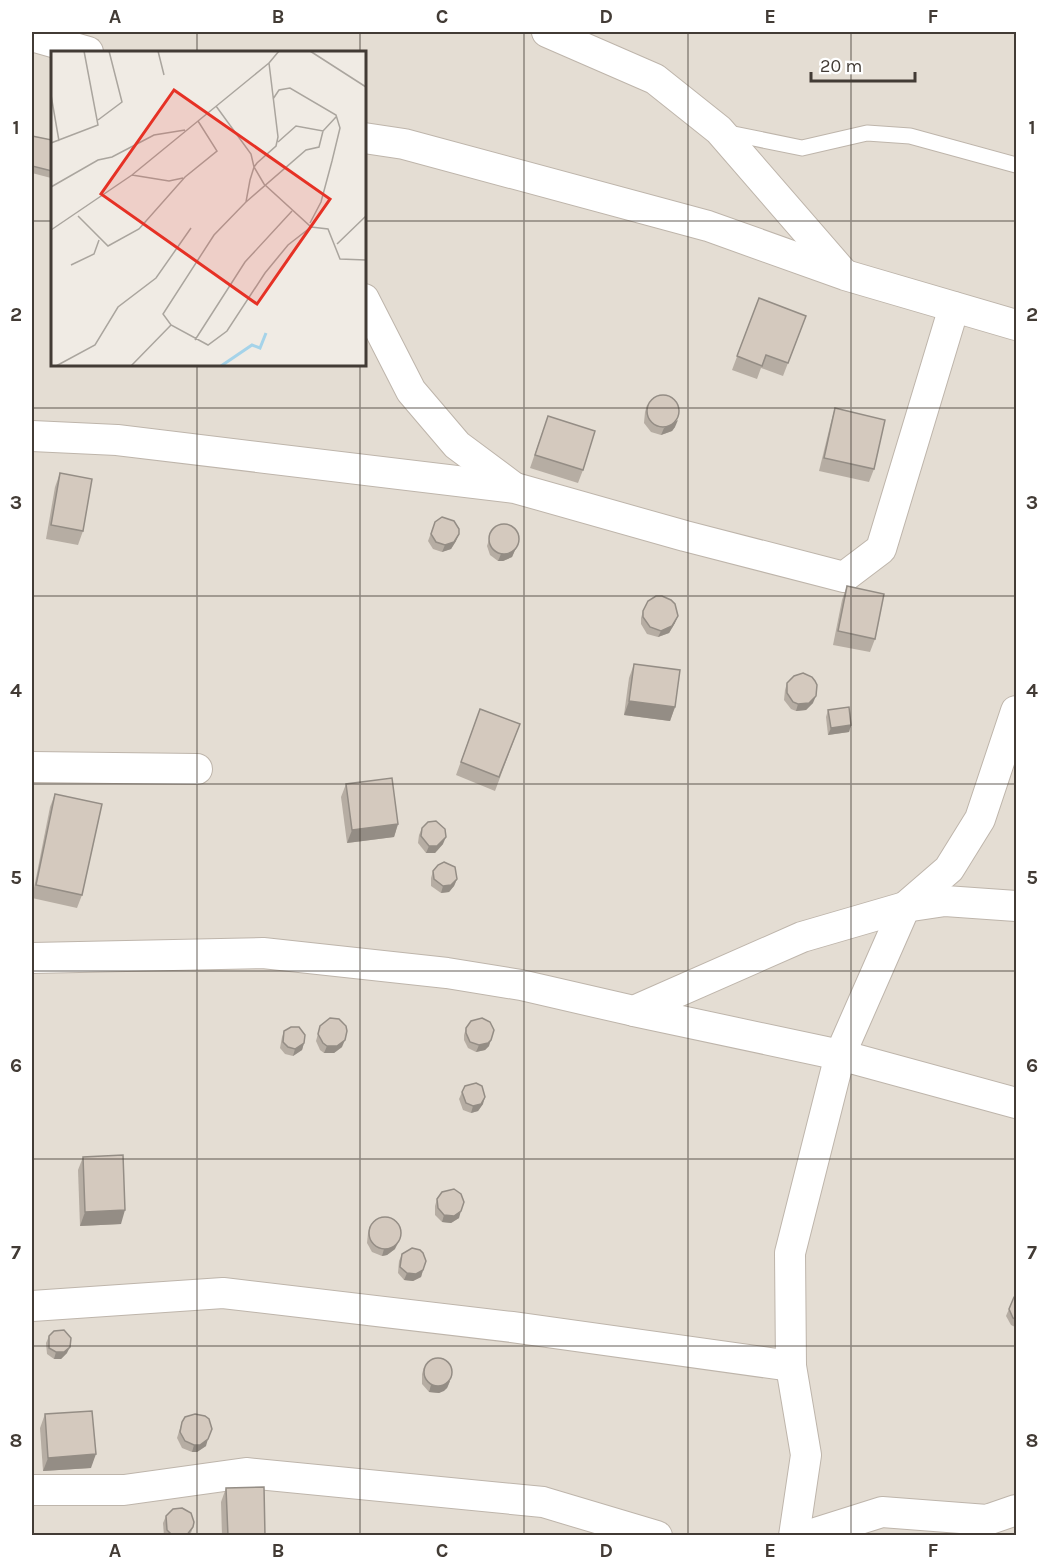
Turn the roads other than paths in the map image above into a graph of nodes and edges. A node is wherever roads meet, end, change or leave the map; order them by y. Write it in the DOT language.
graph roads {
  1 [pos="548,32"];
  2 [pos="32,36"];
  3 [pos="84,51"];
  4 [pos="719,130"];
  5 [pos="366,138"];
  6 [pos="1017,165"];
  7 [pos="845,275"];
  8 [pos="366,303"];
  9 [pos="954,307"];
  10 [pos="1017,325"];
  11 [pos="32,436"];
  12 [pos="515,488"];
  13 [pos="1017,711"];
  14 [pos="32,767"];
  15 [pos="197,769"];
  16 [pos="1017,906"];
  17 [pos="905,907"];
  18 [pos="32,958"];
  19 [pos="634,1011"];
  20 [pos="840,1054"];
  21 [pos="1017,1103"];
  22 [pos="32,1306"];
  23 [pos="790,1366"];
  24 [pos="32,1490"];
  25 [pos="1017,1510"];
  26 [pos="657,1536"];
  27 [pos="794,1536"];
  28 [pos="806,1536"];
  1 -- 4 [label="street"];
  2 -- 3 [label="street"];
  4 -- 6 [label="lane"];
  4 -- 7 [label="street"];
  5 -- 7 [label="street"];
  7 -- 9 [label="street"];
  8 -- 12 [label="street"];
  9 -- 10 [label="street"];
  9 -- 12 [label="street"];
  11 -- 12 [label="street"];
  13 -- 17 [label="street"];
  14 -- 15 [label="street"];
  16 -- 17 [label="street"];
  17 -- 19 [label="street"];
  17 -- 20 [label="street"];
  18 -- 19 [label="street"];
  19 -- 20 [label="street"];
  20 -- 21 [label="street"];
  20 -- 23 [label="street"];
  22 -- 23 [label="street"];
  23 -- 27 [label="street"];
  24 -- 26 [label="street"];
  25 -- 28 [label="street"];
}
